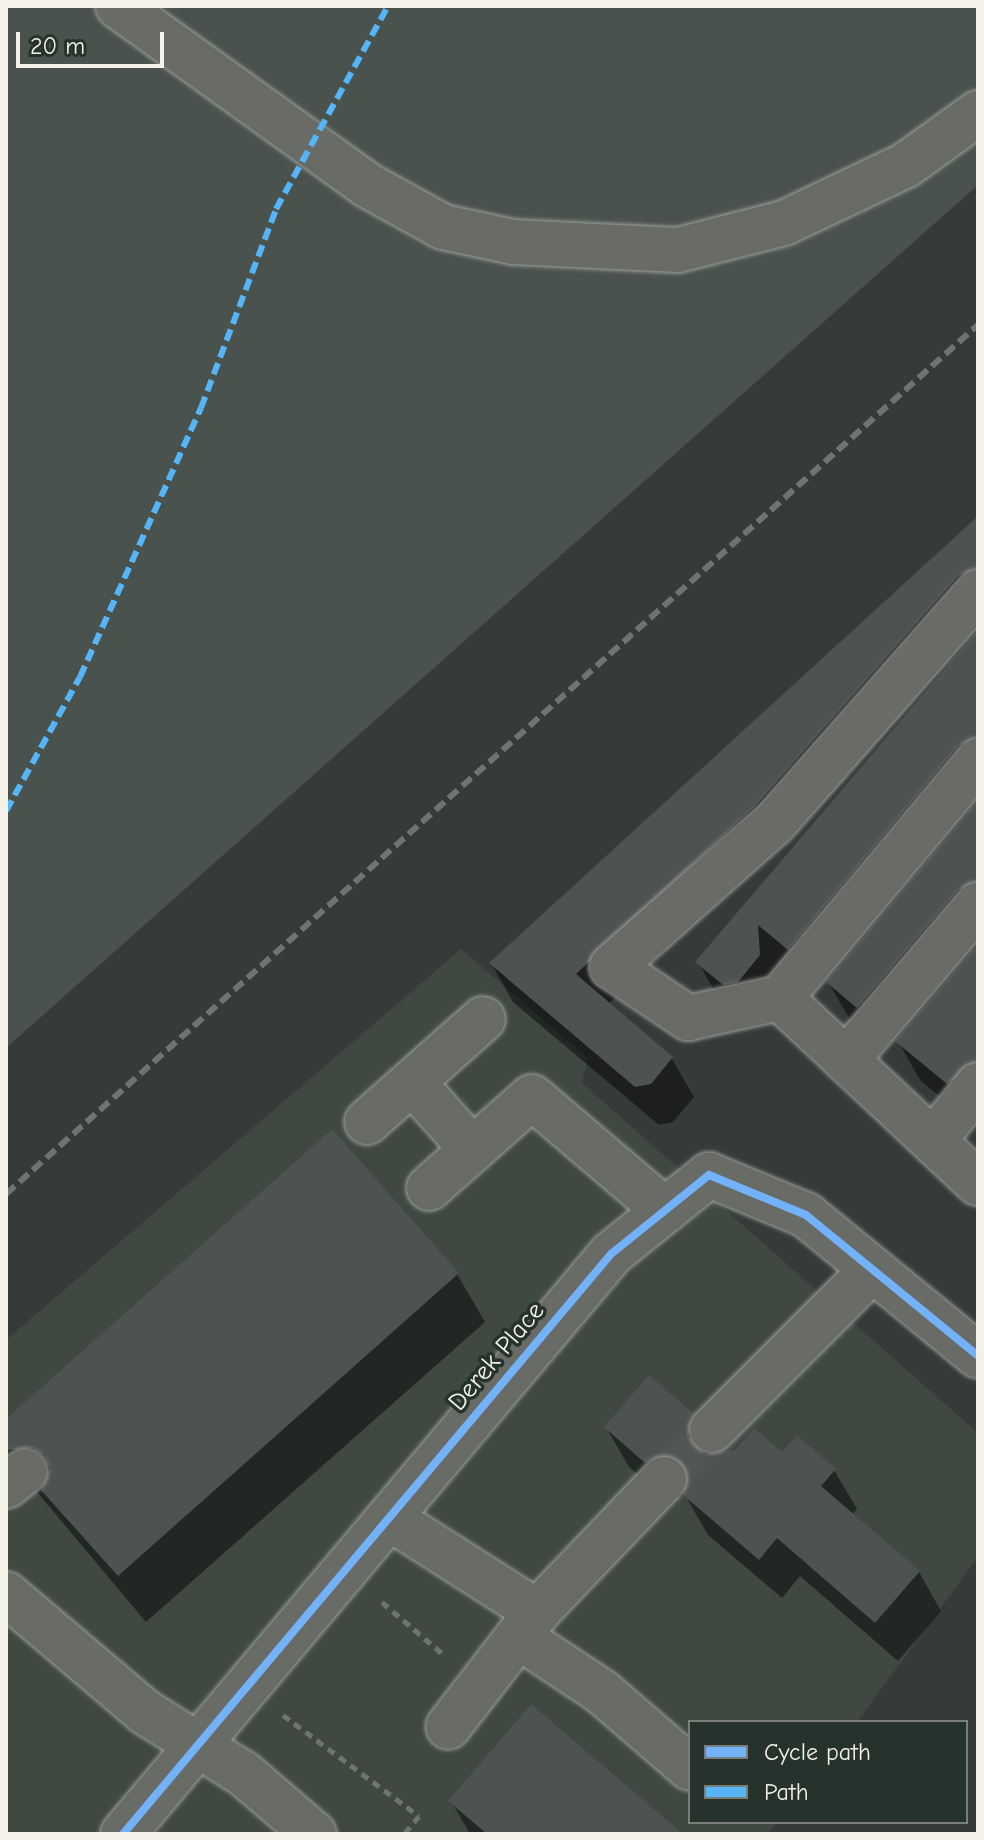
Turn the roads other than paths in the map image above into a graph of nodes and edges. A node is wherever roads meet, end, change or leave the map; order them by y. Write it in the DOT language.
graph roads {
  1 [pos="118,6"];
  2 [pos="978,113"];
  3 [pos="978,592"];
  4 [pos="978,761"];
  5 [pos="978,905"];
  6 [pos="780,998"];
  7 [pos="483,1019"];
  8 [pos="846,1060"];
  9 [pos="412,1082"];
  10 [pos="978,1085"];
  11 [pos="367,1122"];
  12 [pos="933,1141"];
  13 [pos="473,1150"];
  14 [pos="978,1183"];
  15 [pos="429,1188"];
  16 [pos="665,1210"];
  17 [pos="872,1270"];
  18 [pos="978,1356"];
  19 [pos="712,1430"];
  20 [pos="664,1479"];
  21 [pos="391,1519"];
  22 [pos="6,1594"];
  23 [pos="530,1625"];
  24 [pos="448,1727"];
  25 [pos="198,1745"];
  26 [pos="688,1766"];
  27 [pos="123,1834"];
  28 [pos="314,1834"];
  1 -- 2 [label="street"];
  3 -- 6 [label="street"];
  4 -- 6 [label="street"];
  5 -- 8 [label="street"];
  6 -- 8 [label="street"];
  7 -- 9 [label="street"];
  8 -- 12 [label="street"];
  9 -- 11 [label="street"];
  9 -- 13 [label="street"];
  10 -- 12 [label="street"];
  12 -- 14 [label="street"];
  13 -- 15 [label="street"];
  13 -- 16 [label="street"];
  16 -- 17 [label="street, Derek Place"];
  16 -- 21 [label="street, Derek Place"];
  17 -- 18 [label="street, Derek Place"];
  17 -- 19 [label="street"];
  20 -- 23 [label="street"];
  21 -- 23 [label="street"];
  21 -- 25 [label="street, Derek Place"];
  22 -- 25 [label="street"];
  23 -- 24 [label="street"];
  23 -- 26 [label="street"];
  25 -- 27 [label="street, Derek Place"];
  25 -- 28 [label="street"];
}
